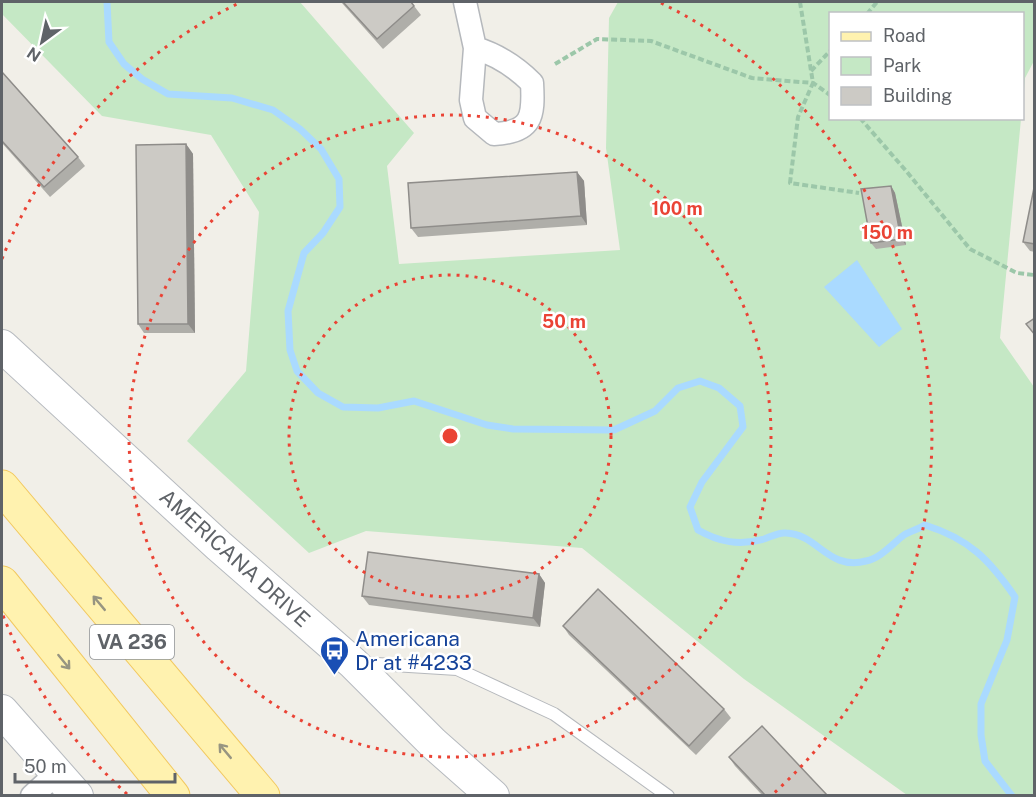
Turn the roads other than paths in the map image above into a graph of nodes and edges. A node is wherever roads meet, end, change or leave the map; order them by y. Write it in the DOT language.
graph roads {
  1 [pos="465,2"];
  2 [pos="475,48"];
  3 [pos="2,346"];
  4 [pos="2,487"];
  5 [pos="2,584"];
  6 [pos="353,663"];
  7 [pos="2,711"];
  8 [pos="67,784"];
  9 [pos="32,795"];
  10 [pos="173,795"];
  11 [pos="263,795"];
  12 [pos="493,795"];
  13 [pos="668,795"];
  1 -- 2 [label="street"];
  3 -- 6 [label="street, AMERICANA DRIVE"];
  11 -- 4 [label="main road, VA 236, one-way"];
  5 -- 10 [label="main road, VA 236, one-way"];
  6 -- 12 [label="street, AMERICANA DRIVE"];
  6 -- 13 [label="lane"];
  7 -- 8 [label="street"];
  8 -- 9 [label="street"];
}
